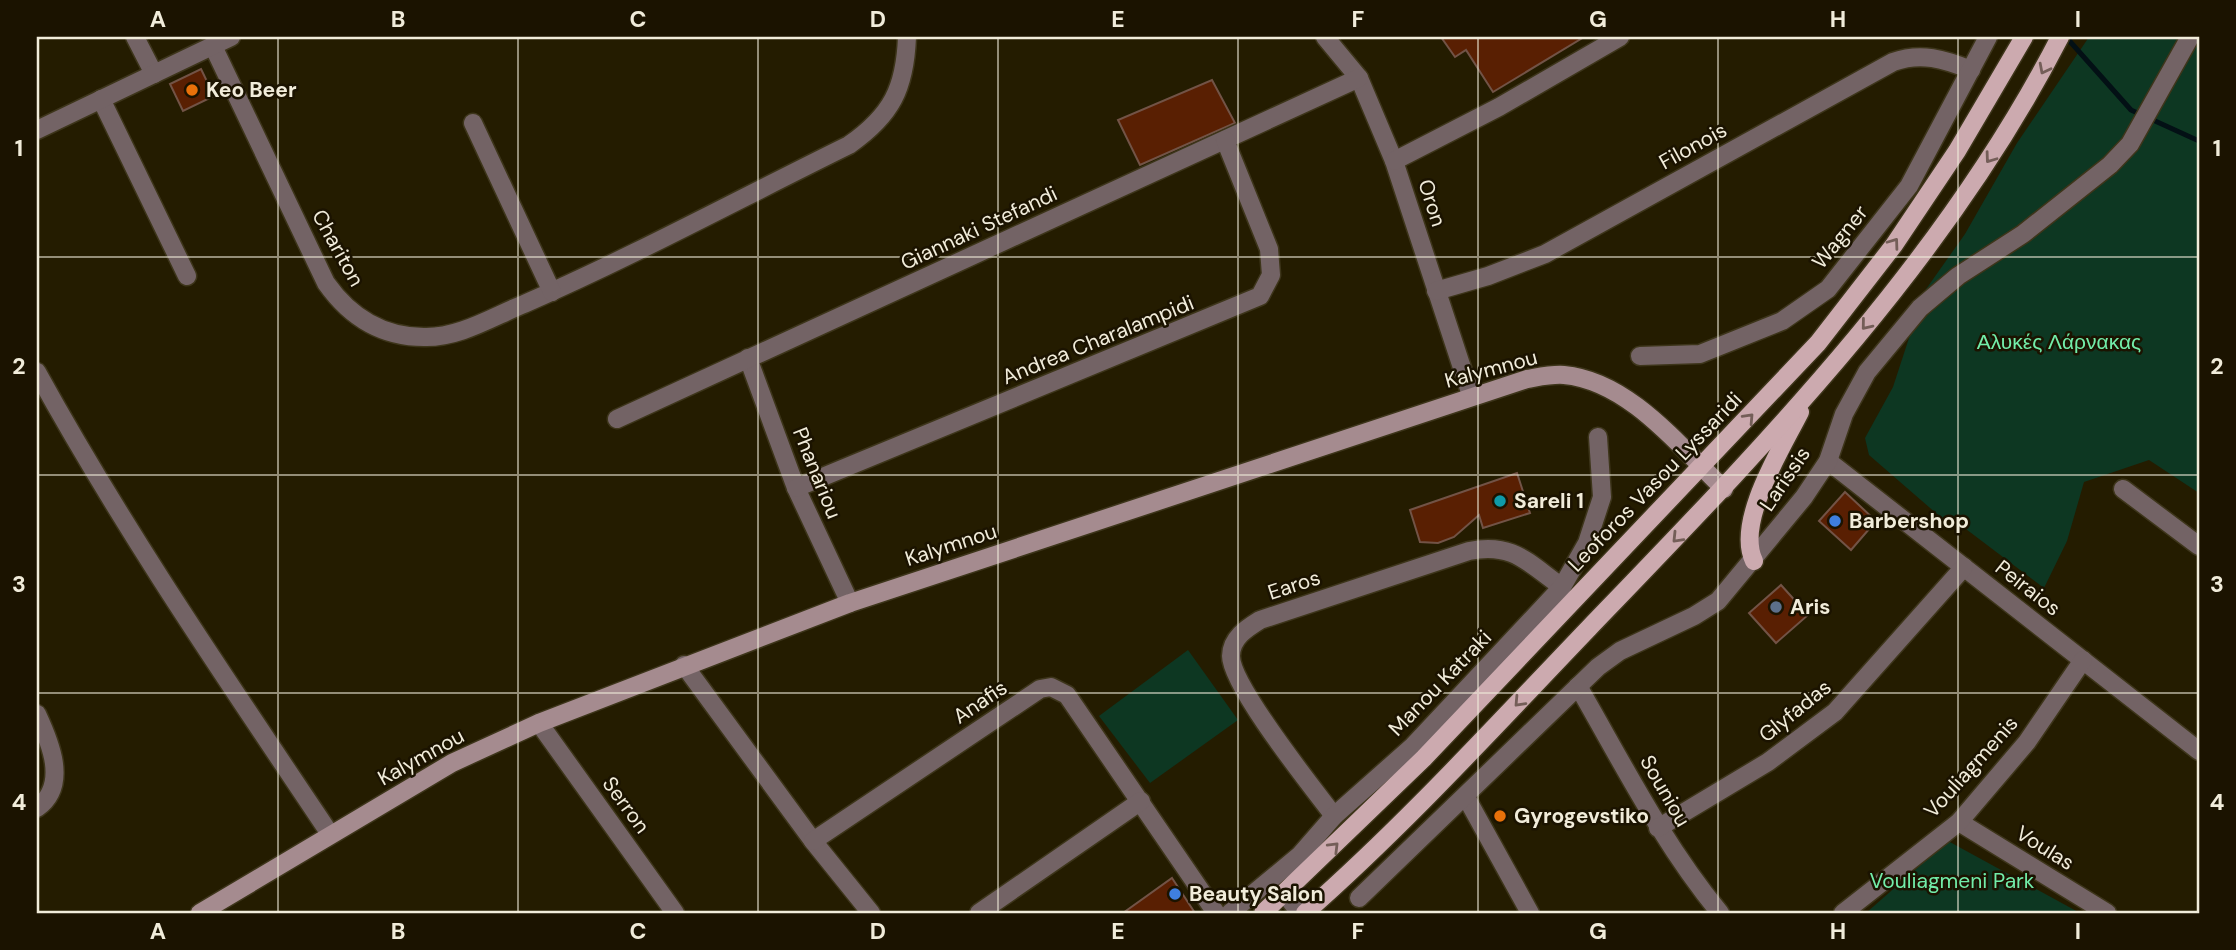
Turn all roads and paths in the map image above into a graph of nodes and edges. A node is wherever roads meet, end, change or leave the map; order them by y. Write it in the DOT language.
graph roads {
  1 [pos="135,37"];
  2 [pos="231,37"];
  3 [pos="907,37"];
  4 [pos="1325,37"];
  5 [pos="1620,37"];
  6 [pos="1988,37"];
  7 [pos="2024,37"];
  8 [pos="2060,37"];
  9 [pos="2190,37"];
  10 [pos="213,46"];
  11 [pos="1971,70"];
  12 [pos="154,74"];
  13 [pos="1359,78"];
  14 [pos="101,99"];
  15 [pos="472,123"];
  16 [pos="37,130"];
  17 [pos="1225,140"];
  18 [pos="1394,161"];
  19 [pos="187,276"];
  20 [pos="1436,291"];
  21 [pos="552,292"];
  22 [pos="1640,356"];
  23 [pos="748,358"];
  24 [pos="37,372"];
  25 [pos="1809,393"];
  26 [pos="1471,395"];
  27 [pos="617,419"];
  28 [pos="1598,437"];
  29 [pos="1828,461"];
  30 [pos="1702,468"];
  31 [pos="796,488"];
  32 [pos="1724,489"];
  33 [pos="2123,489"];
  34 [pos="2199,546"];
  35 [pos="1754,561"];
  36 [pos="1964,567"];
  37 [pos="1562,587"];
  38 [pos="850,603"];
  39 [pos="2083,660"];
  40 [pos="684,665"];
  41 [pos="1578,686"];
  42 [pos="37,714"];
  43 [pos="539,723"];
  44 [pos="2199,751"];
  45 [pos="1466,797"];
  46 [pos="1140,801"];
  47 [pos="37,808"];
  48 [pos="1334,816"];
  49 [pos="1959,822"];
  50 [pos="1658,828"];
  51 [pos="330,834"];
  52 [pos="813,841"];
  53 [pos="1285,894"];
  54 [pos="1359,898"];
  55 [pos="226,906"];
  56 [pos="200,913"];
  57 [pos="675,913"];
  58 [pos="871,913"];
  59 [pos="979,913"];
  60 [pos="1216,913"];
  61 [pos="1230,913"];
  62 [pos="1263,913"];
  63 [pos="1303,913"];
  64 [pos="1530,913"];
  65 [pos="1720,913"];
  66 [pos="1843,913"];
  67 [pos="2107,913"];
  1 -- 12 [label="street"];
  2 -- 10 [label="street"];
  3 -- 21 [label="street, Chariton"];
  4 -- 13 [label="street, Oron"];
  5 -- 18 [label="street"];
  6 -- 11 [label="street, Wagner"];
  30 -- 7 [label="main road, Leoforos Vasou Lyssaridi, one-way"];
  8 -- 25 [label="main road, one-way"];
  9 -- 29 [label="street, Larissis"];
  10 -- 12 [label="street"];
  10 -- 21 [label="street, Chariton"];
  11 -- 20 [label="street, Filonois"];
  11 -- 22 [label="street, Wagner"];
  12 -- 14 [label="street"];
  13 -- 17 [label="street, Giannaki Stefandi"];
  13 -- 18 [label="street, Oron"];
  14 -- 16 [label="street"];
  14 -- 19 [label="street"];
  15 -- 21 [label="street"];
  17 -- 23 [label="street, Giannaki Stefandi"];
  17 -- 31 [label="street, Andrea Charalampidi"];
  18 -- 20 [label="street, Oron"];
  20 -- 26 [label="street, Oron"];
  23 -- 27 [label="street, Giannaki Stefandi"];
  23 -- 31 [label="street, Phanariou"];
  24 -- 51 [label="street"];
  25 -- 32 [label="main road"];
  25 -- 35 [label="main road"];
  26 -- 30 [label="street, Kalymnou"];
  26 -- 38 [label="street, Kalymnou"];
  28 -- 37 [label="street, Manou Katraki"];
  29 -- 35 [label="street, Larissis"];
  29 -- 36 [label="street, Peiraios"];
  30 -- 32 [label="street, Kalymnou"];
  53 -- 30 [label="main road, Leoforos Vasou Lyssaridi, one-way"];
  31 -- 38 [label="street, Phanariou"];
  32 -- 63 [label="main road, one-way"];
  33 -- 34 [label="street"];
  35 -- 41 [label="street, Larissis"];
  36 -- 39 [label="street, Peiraios"];
  36 -- 50 [label="street, Glyfadas"];
  37 -- 48 [label="street, Manou Katraki"];
  37 -- 48 [label="street, Earos"];
  38 -- 40 [label="street, Kalymnou"];
  39 -- 44 [label="street, Peiraios"];
  39 -- 49 [label="street, Vouliagmenis"];
  40 -- 43 [label="street, Kalymnou"];
  40 -- 52 [label="street"];
  41 -- 45 [label="street, Larissis"];
  41 -- 50 [label="street, Souniou"];
  42 -- 47 [label="street"];
  43 -- 51 [label="street, Kalymnou"];
  43 -- 57 [label="street, Serron"];
  45 -- 54 [label="street, Larissis"];
  45 -- 64 [label="street"];
  46 -- 52 [label="street, Anafis"];
  46 -- 59 [label="street"];
  46 -- 60 [label="street, Anafis"];
  48 -- 61 [label="street, Manou Katraki"];
  49 -- 66 [label="street, Vouliagmenis"];
  49 -- 67 [label="street, Voulas"];
  50 -- 65 [label="street, Souniou"];
  51 -- 55 [label="street, Kalymnou"];
  52 -- 58 [label="street"];
  53 -- 62 [label="main road, Leoforos Vasou Lyssaridi"];
  53 -- 63 [label="street"];
  55 -- 56 [label="street, Kalymnou"];
}
